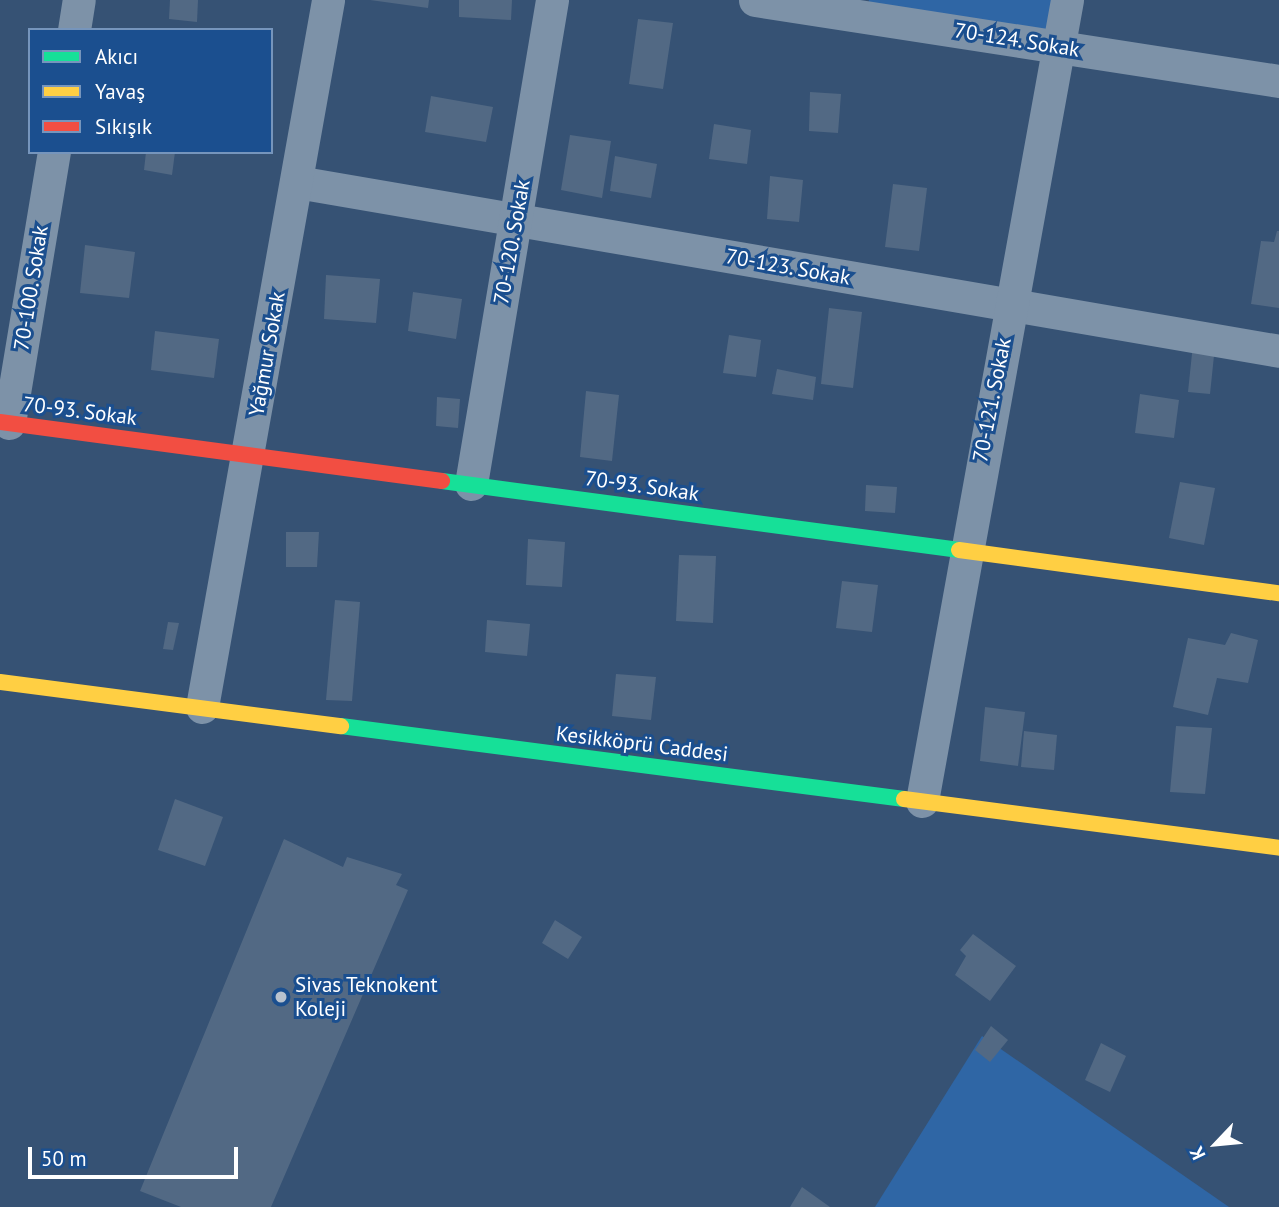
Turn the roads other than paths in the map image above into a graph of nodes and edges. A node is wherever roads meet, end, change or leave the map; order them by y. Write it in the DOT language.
graph roads {
  1 [pos="79,0"];
  2 [pos="328,0"];
  3 [pos="552,0"];
  4 [pos="755,0"];
  5 [pos="1067,0"];
  6 [pos="74,28"];
  7 [pos="1058,47"];
  8 [pos="1279,81"];
  9 [pos="54,154"];
  10 [pos="297,182"];
  11 [pos="515,220"];
  12 [pos="1010,305"];
  13 [pos="1279,351"];
  14 [pos="4,422"];
  15 [pos="249,453"];
  16 [pos="471,484"];
  17 [pos="964,551"];
  18 [pos="1279,593"];
  19 [pos="0,682"];
  20 [pos="202,707"];
  21 [pos="922,801"];
  22 [pos="1279,848"];
  1 -- 6 [label="street"];
  2 -- 10 [label="street, Yağmur Sokak"];
  3 -- 11 [label="street, 70-120. Sokak"];
  4 -- 7 [label="street, 70-124. Sokak"];
  5 -- 7 [label="street, 70-121. Sokak"];
  7 -- 8 [label="street, 70-124. Sokak"];
  7 -- 12 [label="street, 70-121. Sokak"];
  9 -- 14 [label="street, 70-100. Sokak"];
  10 -- 11 [label="street, 70-123. Sokak"];
  10 -- 15 [label="street, Yağmur Sokak"];
  11 -- 12 [label="street, 70-123. Sokak"];
  11 -- 16 [label="street, 70-120. Sokak"];
  12 -- 13 [label="street, 70-123. Sokak"];
  12 -- 17 [label="street, 70-121. Sokak"];
  14 -- 15 [label="street, 70-93. Sokak"];
  15 -- 16 [label="street, 70-93. Sokak"];
  15 -- 20 [label="street, Yağmur Sokak"];
  16 -- 17 [label="street, 70-93. Sokak"];
  17 -- 18 [label="street, 70-93. Sokak"];
  17 -- 21 [label="street, 70-121. Sokak"];
  19 -- 20 [label="street, Kesikköprü Caddesi"];
  20 -- 21 [label="street, Kesikköprü Caddesi"];
  21 -- 22 [label="street, Kesikköprü Caddesi"];
}
